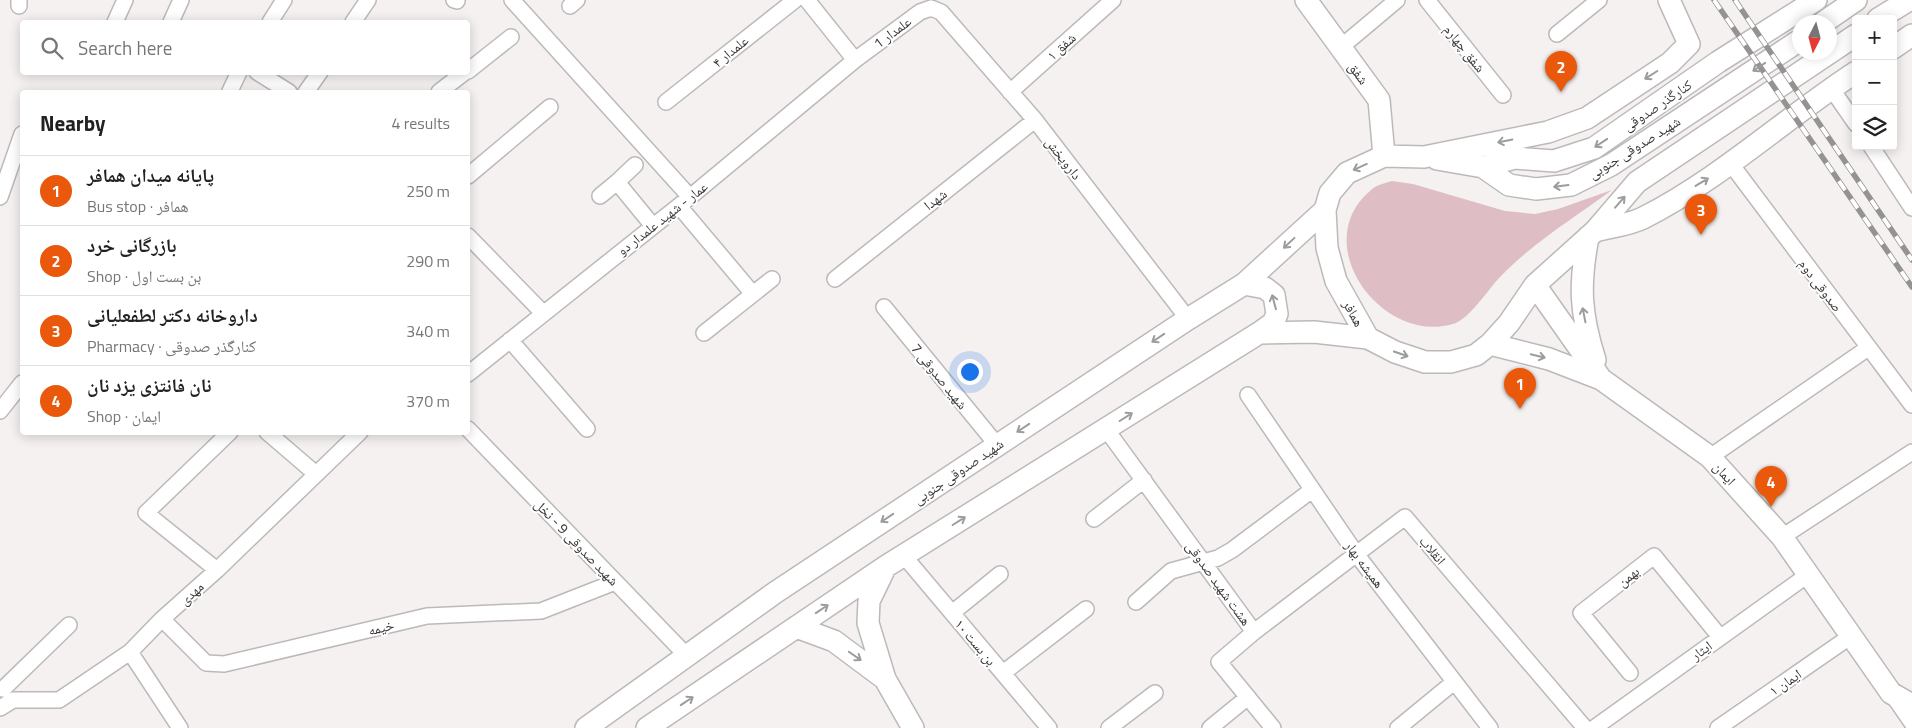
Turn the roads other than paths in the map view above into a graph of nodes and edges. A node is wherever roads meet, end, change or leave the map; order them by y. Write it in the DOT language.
graph roads {
  1 [pos="125,0"];
  2 [pos="182,0"];
  3 [pos="284,0"];
  4 [pos="368,0"];
  5 [pos="512,0"];
  6 [pos="795,0"];
  7 [pos="807,0"];
  8 [pos="1113,0"];
  9 [pos="1306,0"];
  10 [pos="1397,0"];
  11 [pos="1427,0"];
  12 [pos="1599,0"];
  13 [pos="1669,0"];
  14 [pos="1856,0"];
  15 [pos="1909,0"];
  16 [pos="1805,3"];
  17 [pos="930,4"];
  18 [pos="1834,15"];
  19 [pos="1885,15"];
  20 [pos="116,20"];
  21 [pos="172,20"];
  22 [pos="271,20"];
  23 [pos="354,20"];
  24 [pos="1557,34"];
  25 [pos="1912,35"];
  26 [pos="511,37"];
  27 [pos="1852,38"];
  28 [pos="1689,44"];
  29 [pos="1792,45"];
  30 [pos="1897,45"];
  31 [pos="1341,47"];
  32 [pos="855,60"];
  33 [pos="1718,62"];
  34 [pos="470,69"];
  35 [pos="238,75"];
  36 [pos="262,75"];
  37 [pos="318,75"];
  38 [pos="462,75"];
  39 [pos="1852,75"];
  40 [pos="1831,88"];
  41 [pos="230,90"];
  42 [pos="286,90"];
  43 [pos="307,90"];
  44 [pos="442,90"];
  45 [pos="1010,92"];
  46 [pos="1503,95"];
  47 [pos="666,102"];
  48 [pos="550,107"];
  49 [pos="1852,118"];
  50 [pos="1035,120"];
  51 [pos="20,139"];
  52 [pos="1874,150"];
  53 [pos="1384,156"];
  54 [pos="1424,157"];
  55 [pos="1731,164"];
  56 [pos="635,165"];
  57 [pos="1483,167"];
  58 [pos="470,174"];
  59 [pos="3,179"];
  60 [pos="617,182"];
  61 [pos="600,196"];
  62 [pos="0,197"];
  63 [pos="685,201"];
  64 [pos="1912,208"];
  65 [pos="1325,210"];
  66 [pos="653,226"];
  67 [pos="1592,234"];
  68 [pos="470,238"];
  69 [pos="772,279"];
  70 [pos="834,279"];
  71 [pos="1244,284"];
  72 [pos="1536,285"];
  73 [pos="753,294"];
  74 [pos="884,308"];
  75 [pos="543,313"];
  76 [pos="1188,319"];
  77 [pos="704,333"];
  78 [pos="1259,333"];
  79 [pos="1368,338"];
  80 [pos="510,340"];
  81 [pos="1490,344"];
  82 [pos="1868,348"];
  83 [pos="470,372"];
  84 [pos="1600,379"];
  85 [pos="20,386"];
  86 [pos="1248,395"];
  87 [pos="1912,405"];
  88 [pos="0,411"];
  89 [pos="587,429"];
  90 [pos="1106,429"];
  91 [pos="470,431"];
  92 [pos="227,435"];
  93 [pos="270,435"];
  94 [pos="357,435"];
  95 [pos="997,445"];
  96 [pos="1912,452"];
  97 [pos="1710,457"];
  98 [pos="316,474"];
  99 [pos="1144,480"];
  100 [pos="1312,490"];
  101 [pos="1094,519"];
  102 [pos="1782,537"];
  103 [pos="1357,555"];
  104 [pos="904,556"];
  105 [pos="1204,562"];
  106 [pos="885,567"];
  107 [pos="217,570"];
  108 [pos="1000,574"];
  109 [pos="1809,574"];
  110 [pos="615,582"];
  111 [pos="1136,602"];
  112 [pos="1086,609"];
  113 [pos="952,613"];
  114 [pos="162,619"];
  115 [pos="69,625"];
  116 [pos="796,627"];
  117 [pos="1254,632"];
  118 [pos="1852,636"];
  119 [pos="1720,637"];
  120 [pos="130,652"];
  121 [pos="687,656"];
  122 [pos="1003,673"];
  123 [pos="1630,673"];
  124 [pos="885,679"];
  125 [pos="1454,682"];
  126 [pos="1155,693"];
  127 [pos="1891,693"];
  128 [pos="4,696"];
  129 [pos="1248,698"];
  130 [pos="1912,705"];
  131 [pos="1912,723"];
  132 [pos="180,728"];
  133 [pos="586,728"];
  134 [pos="647,728"];
  135 [pos="913,728"];
  136 [pos="1049,728"];
  137 [pos="1109,728"];
  138 [pos="1210,728"];
  139 [pos="1273,728"];
  140 [pos="1398,728"];
  141 [pos="1490,728"];
  142 [pos="1584,728"];
  143 [pos="1594,728"];
  144 [pos="1718,728"];
  145 [pos="1905,728"];
  1 -- 20 [label="street"];
  2 -- 21 [label="street"];
  3 -- 22 [label="street"];
  4 -- 23 [label="street"];
  5 -- 63 [label="street"];
  6 -- 47 [label="street, علمدار ۴"];
  7 -- 32 [label="street"];
  8 -- 45 [label="street, شفق ۱"];
  9 -- 31 [label="main road, شفق"];
  10 -- 31 [label="street"];
  11 -- 46 [label="street, شفق چهارم"];
  12 -- 24 [label="street"];
  13 -- 28 [label="main road"];
  14 -- 18 [label="main road"];
  15 -- 19 [label="main road"];
  16 -- 33 [label="main road, کنارگذر صدوقی"];
  17 -- 32 [label="street, علمدار 1"];
  17 -- 45 [label="street, داروپخش"];
  25 -- 30 [label="main road"];
  26 -- 34 [label="street"];
  67 -- 27 [label="main road, one-way"];
  28 -- 33 [label="main road"];
  28 -- 54 [label="main road, one-way"];
  29 -- 57 [label="main road, شهید صدوقی جنوبی, one-way"];
  31 -- 53 [label="main road, شفق"];
  32 -- 63 [label="street, عمار - شهید علمدار دو"];
  33 -- 57 [label="main road, کنارگذر صدوقی, one-way"];
  35 -- 41 [label="street"];
  36 -- 42 [label="street"];
  37 -- 43 [label="street"];
  38 -- 44 [label="street"];
  39 -- 40 [label="main road"];
  40 -- 49 [label="street"];
  40 -- 55 [label="main road"];
  45 -- 50 [label="street, داروپخش"];
  48 -- 58 [label="street"];
  50 -- 70 [label="street, شهدا"];
  50 -- 76 [label="street, داروپخش"];
  51 -- 59 [label="street"];
  52 -- 64 [label="street"];
  53 -- 54 [label="main road, همافر"];
  53 -- 65 [label="main road, همافر, one-way"];
  54 -- 57 [label="main road, شهید صدوقی جنوبی"];
  67 -- 55 [label="main road, one-way"];
  55 -- 82 [label="street, صدوقی دوم"];
  56 -- 60 [label="street"];
  59 -- 62 [label="street"];
  60 -- 61 [label="street"];
  60 -- 66 [label="street"];
  63 -- 66 [label="street, عمار - شهید علمدار دو"];
  63 -- 73 [label="street"];
  65 -- 71 [label="main road, شهید صدوقی جنوبی, one-way"];
  65 -- 79 [label="main road, همافر"];
  66 -- 75 [label="street, عمار - شهید علمدار دو"];
  67 -- 72 [label="main road"];
  84 -- 67 [label="main road, one-way"];
  68 -- 75 [label="street"];
  69 -- 73 [label="street"];
  71 -- 76 [label="main road, شهید صدوقی جنوبی"];
  78 -- 71 [label="main road, one-way"];
  72 -- 81 [label="main road, همافر"];
  72 -- 84 [label="main road, ایمان"];
  73 -- 77 [label="street"];
  74 -- 95 [label="street, شهید صدوقی 7"];
  75 -- 80 [label="street, عمار - شهید علمدار دو"];
  76 -- 95 [label="main road, شهید صدوقی جنوبی, one-way"];
  78 -- 79 [label="main road"];
  90 -- 78 [label="main road, one-way"];
  79 -- 81 [label="main road, همافر, one-way"];
  80 -- 83 [label="street, عمار - شهید علمدار دو"];
  80 -- 89 [label="street"];
  81 -- 84 [label="main road, one-way"];
  82 -- 87 [label="street, صدوقی دوم"];
  82 -- 97 [label="street"];
  84 -- 97 [label="main road, ایمان"];
  85 -- 88 [label="street"];
  86 -- 100 [label="street, همیشه بهار"];
  90 -- 99 [label="street, هشت شهید صدوقی"];
  104 -- 90 [label="main road, one-way"];
  91 -- 110 [label="street, شهید صدوقی 9 - نخل"];
  92 -- 107 [label="street"];
  93 -- 98 [label="street"];
  94 -- 98 [label="street, مهدی"];
  95 -- 121 [label="main road, شهید صدوقی جنوبی, one-way"];
  96 -- 102 [label="street"];
  97 -- 102 [label="main road, ایمان"];
  98 -- 107 [label="street, مهدی"];
  99 -- 101 [label="street"];
  99 -- 105 [label="street, هشت شهید صدوقی"];
  100 -- 103 [label="street, همیشه بهار"];
  100 -- 105 [label="street"];
  102 -- 109 [label="main road, ایمان"];
  103 -- 117 [label="street, انقلاب"];
  103 -- 125 [label="street, همیشه بهار"];
  103 -- 142 [label="street, انقلاب"];
  104 -- 106 [label="main road"];
  104 -- 113 [label="street, بن بست ۱۰"];
  105 -- 111 [label="street"];
  105 -- 117 [label="street, هشت شهید صدوقی"];
  116 -- 106 [label="main road, one-way"];
  106 -- 124 [label="main road"];
  107 -- 114 [label="street, مهدی"];
  108 -- 113 [label="street"];
  109 -- 118 [label="main road, ایمان"];
  109 -- 119 [label="street, ایثار"];
  110 -- 114 [label="street, خیمه"];
  110 -- 121 [label="street, شهید صدوقی 9 - نخل"];
  112 -- 122 [label="street"];
  113 -- 122 [label="street, بن بست ۱۰"];
  114 -- 120 [label="street, مهدی"];
  115 -- 128 [label="street"];
  116 -- 124 [label="main road, one-way"];
  134 -- 116 [label="main road, one-way"];
  117 -- 129 [label="street, هشت شهید صدوقی"];
  118 -- 127 [label="main road, ایمان"];
  118 -- 144 [label="street, ایمان ۱"];
  119 -- 123 [label="street, بهمن"];
  119 -- 143 [label="street, ایثار"];
  120 -- 128 [label="street, مهدی"];
  120 -- 132 [label="street"];
  121 -- 133 [label="main road, شهید صدوقی جنوبی"];
  122 -- 136 [label="street, بن بست ۱۰"];
  124 -- 135 [label="main road"];
  125 -- 140 [label="street"];
  125 -- 141 [label="street, همیشه بهار"];
  126 -- 137 [label="street"];
  127 -- 130 [label="main road, ایمان"];
  127 -- 131 [label="street"];
  129 -- 138 [label="street"];
  129 -- 139 [label="street, هشت شهید صدوقی"];
  131 -- 145 [label="street"];
}
